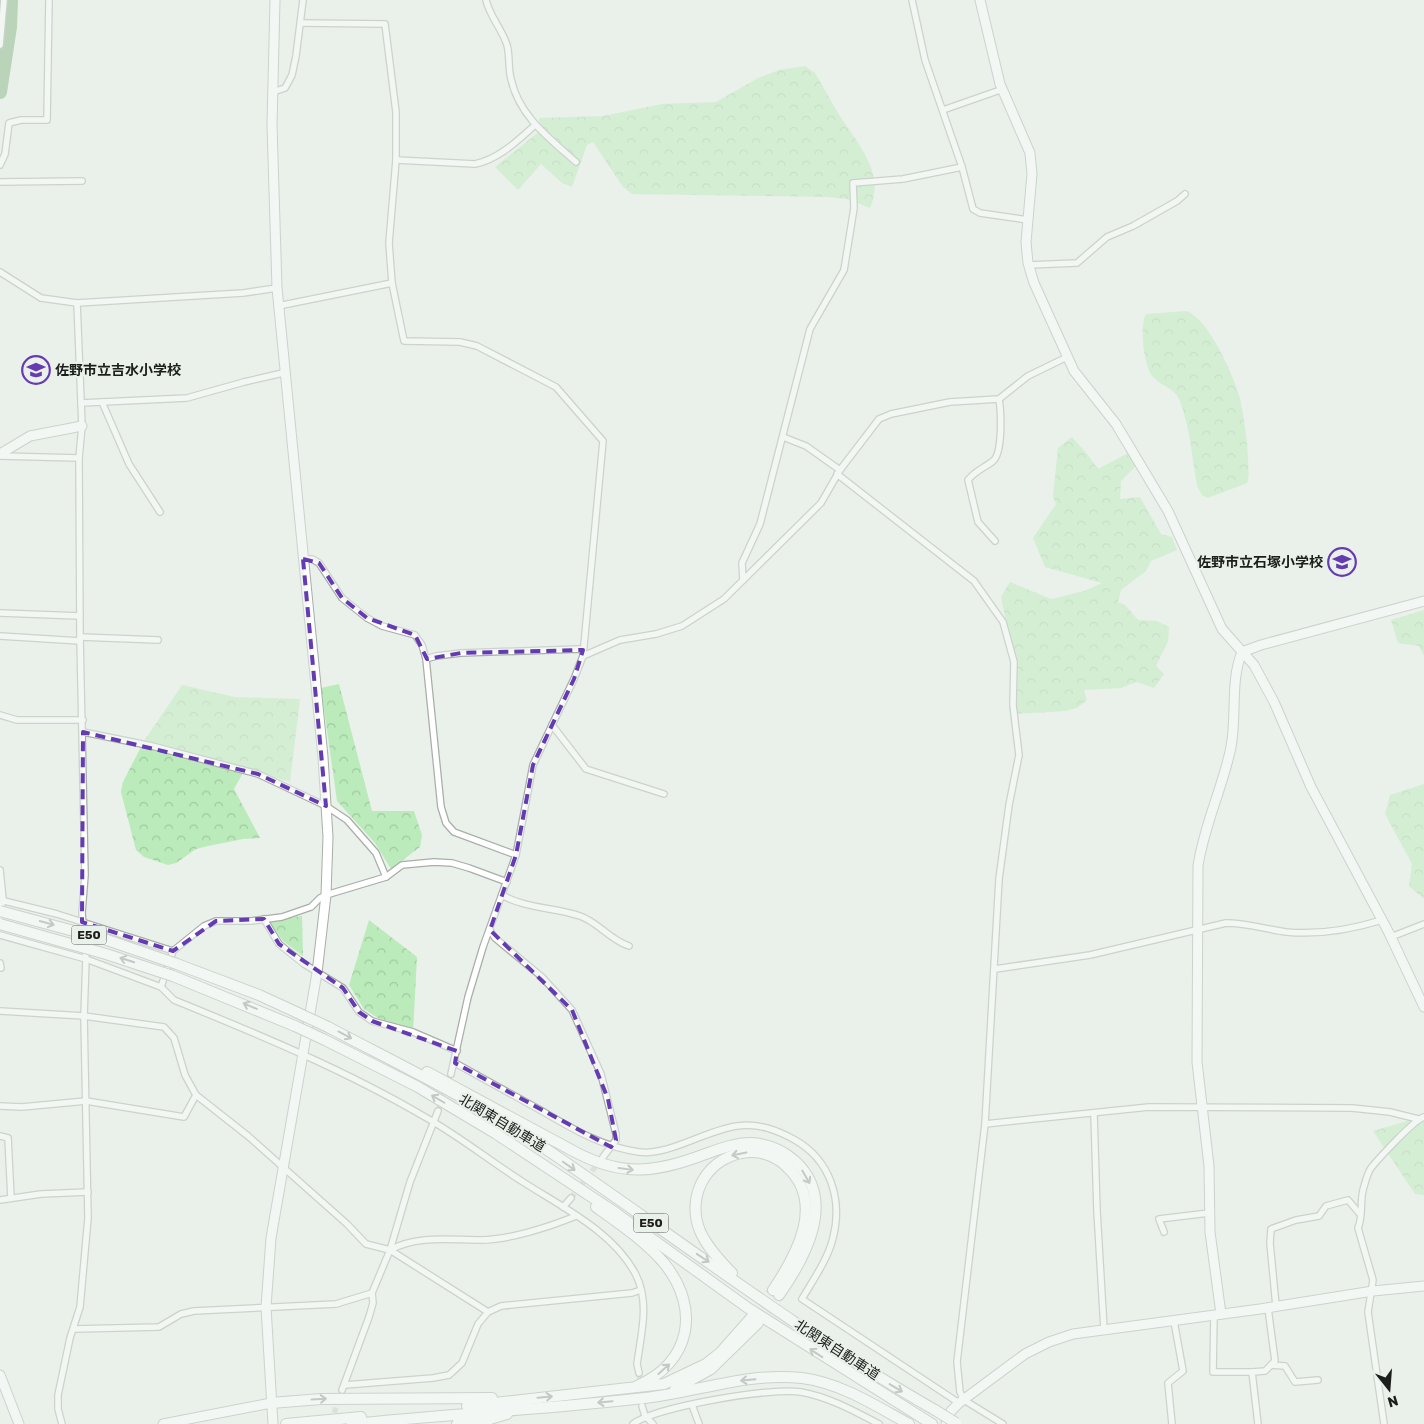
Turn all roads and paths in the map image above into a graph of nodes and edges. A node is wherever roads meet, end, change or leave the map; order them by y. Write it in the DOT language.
graph roads {
  1 [pos="4,0"];
  2 [pos="48,0"];
  3 [pos="275,0"];
  4 [pos="303,0"];
  5 [pos="486,0"];
  6 [pos="912,0"];
  7 [pos="980,0"];
  8 [pos="1,14"];
  9 [pos="301,23"];
  10 [pos="0,45"];
  11 [pos="1003,89"];
  12 [pos="273,92"];
  13 [pos="943,110"];
  14 [pos="534,126"];
  15 [pos="396,160"];
  16 [pos="576,162"];
  17 [pos="0,165"];
  18 [pos="962,167"];
  19 [pos="82,181"];
  20 [pos="0,182"];
  21 [pos="1185,194"];
  22 [pos="1028,220"];
  23 [pos="1028,265"];
  24 [pos="0,272"];
  25 [pos="392,283"];
  26 [pos="276,288"];
  27 [pos="77,303"];
  28 [pos="278,306"];
  29 [pos="1067,357"];
  30 [pos="284,373"];
  31 [pos="999,399"];
  32 [pos="102,402"];
  33 [pos="81,404"];
  34 [pos="82,426"];
  35 [pos="783,437"];
  36 [pos="0,455"];
  37 [pos="79,458"];
  38 [pos="839,472"];
  39 [pos="160,512"];
  40 [pos="994,541"];
  41 [pos="303,559"];
  42 [pos="742,580"];
  43 [pos="1424,600"];
  44 [pos="0,613"];
  45 [pos="80,616"];
  46 [pos="0,636"];
  47 [pos="80,639"];
  48 [pos="158,640"];
  49 [pos="1242,652"];
  50 [pos="583,653"];
  51 [pos="426,659"];
  52 [pos="0,715"];
  53 [pos="83,720"];
  54 [pos="552,725"];
  55 [pos="82,732"];
  56 [pos="664,794"];
  57 [pos="326,806"];
  58 [pos="516,855"];
  59 [pos="0,870"];
  60 [pos="386,877"];
  61 [pos="507,882"];
  62 [pos="326,895"];
  63 [pos="502,895"];
  64 [pos="1,900"];
  65 [pos="0,911"];
  66 [pos="0,915"];
  67 [pos="264,919"];
  68 [pos="1382,920"];
  69 [pos="82,922"];
  70 [pos="0,924"];
  71 [pos="1424,924"];
  72 [pos="490,930"];
  73 [pos="1199,930"];
  74 [pos="0,935"];
  75 [pos="1391,937"];
  76 [pos="629,946"];
  77 [pos="173,951"];
  78 [pos="86,959"];
  79 [pos="0,963"];
  80 [pos="1,968"];
  81 [pos="995,969"];
  82 [pos="317,973"];
  83 [pos="160,987"];
  84 [pos="1424,1007"];
  85 [pos="0,1011"];
  86 [pos="84,1016"];
  87 [pos="361,1044"];
  88 [pos="457,1051"];
  89 [pos="303,1053"];
  90 [pos="455,1063"];
  91 [pos="451,1074"];
  92 [pos="196,1096"];
  93 [pos="86,1102"];
  94 [pos="0,1106"];
  95 [pos="1203,1108"];
  96 [pos="438,1111"];
  97 [pos="1094,1114"];
  98 [pos="1421,1118"];
  99 [pos="434,1122"];
  100 [pos="985,1124"];
  101 [pos="495,1133"];
  102 [pos="0,1136"];
  103 [pos="611,1147"];
  104 [pos="603,1156"];
  105 [pos="283,1168"];
  106 [pos="88,1192"];
  107 [pos="11,1198"];
  108 [pos="571,1198"];
  109 [pos="0,1200"];
  110 [pos="563,1207"];
  111 [pos="1209,1213"];
  112 [pos="576,1216"];
  113 [pos="1360,1217"];
  114 [pos="1164,1232"];
  115 [pos="390,1250"];
  116 [pos="1424,1286"];
  117 [pos="641,1290"];
  118 [pos="1373,1291"];
  119 [pos="372,1293"];
  120 [pos="266,1307"];
  121 [pos="1272,1307"];
  122 [pos="488,1312"];
  123 [pos="1217,1315"];
  124 [pos="1174,1321"];
  125 [pos="74,1329"];
  126 [pos="1104,1329"];
  127 [pos="859,1365"];
  128 [pos="1271,1365"];
  129 [pos="1254,1372"];
  130 [pos="639,1373"];
  131 [pos="0,1375"];
  132 [pos="1318,1380"];
  133 [pos="621,1390"];
  134 [pos="564,1400"];
  135 [pos="961,1401"];
  136 [pos="644,1402"];
  137 [pos="271,1403"];
  138 [pos="527,1403"];
  139 [pos="692,1405"];
  140 [pos="645,1416"];
  141 [pos="958,1423"];
  142 [pos="19,1424"];
  143 [pos="62,1424"];
  144 [pos="163,1424"];
  145 [pos="273,1424"];
  146 [pos="286,1424"];
  147 [pos="352,1424"];
  148 [pos="457,1424"];
  149 [pos="633,1424"];
  150 [pos="653,1424"];
  151 [pos="699,1424"];
  152 [pos="879,1424"];
  153 [pos="909,1424"];
  154 [pos="932,1424"];
  155 [pos="946,1424"];
  156 [pos="1003,1424"];
  157 [pos="1172,1424"];
  158 [pos="1258,1424"];
  159 [pos="1384,1424"];
  1 -- 8 [label="street"];
  2 -- 17 [label="street"];
  3 -- 12 [label="street"];
  4 -- 9 [label="street"];
  5 -- 14 [label="street"];
  6 -- 13 [label="street"];
  7 -- 11 [label="street"];
  8 -- 10 [label="street"];
  9 -- 12 [label="street"];
  9 -- 15 [label="street"];
  11 -- 13 [label="street"];
  11 -- 22 [label="street"];
  12 -- 26 [label="street"];
  13 -- 18 [label="street"];
  14 -- 15 [label="street"];
  14 -- 16 [label="street"];
  15 -- 25 [label="street"];
  18 -- 22 [label="street"];
  18 -- 35 [label="street"];
  19 -- 20 [label="street"];
  21 -- 23 [label="street"];
  22 -- 23 [label="street"];
  23 -- 29 [label="street"];
  24 -- 27 [label="street"];
  25 -- 28 [label="street"];
  25 -- 50 [label="street"];
  26 -- 27 [label="street"];
  26 -- 28 [label="street"];
  27 -- 33 [label="street"];
  28 -- 30 [label="street"];
  29 -- 31 [label="street"];
  29 -- 49 [label="street"];
  30 -- 32 [label="street"];
  30 -- 41 [label="street"];
  31 -- 38 [label="street"];
  31 -- 40 [label="street"];
  32 -- 33 [label="street"];
  32 -- 39 [label="street"];
  33 -- 34 [label="street"];
  34 -- 36 [label="street"];
  34 -- 37 [label="street"];
  35 -- 38 [label="street"];
  35 -- 42 [label="street"];
  36 -- 37 [label="street"];
  37 -- 45 [label="street"];
  38 -- 42 [label="street"];
  38 -- 81 [label="street"];
  41 -- 51 [label="street"];
  41 -- 57 [label="street"];
  42 -- 50 [label="street"];
  43 -- 49 [label="street"];
  44 -- 45 [label="street"];
  45 -- 47 [label="street"];
  46 -- 47 [label="street"];
  47 -- 48 [label="street"];
  47 -- 53 [label="street"];
  49 -- 68 [label="street"];
  49 -- 73 [label="street"];
  50 -- 51 [label="street"];
  50 -- 54 [label="street"];
  51 -- 58 [label="street"];
  52 -- 53 [label="street"];
  53 -- 55 [label="street"];
  54 -- 56 [label="street"];
  54 -- 58 [label="street"];
  55 -- 57 [label="street"];
  55 -- 69 [label="street"];
  57 -- 60 [label="street"];
  57 -- 62 [label="street"];
  58 -- 61 [label="street"];
  59 -- 64 [label="street"];
  60 -- 61 [label="street"];
  60 -- 62 [label="street"];
  61 -- 63 [label="street"];
  62 -- 67 [label="street"];
  62 -- 82 [label="street"];
  63 -- 72 [label="street"];
  63 -- 76 [label="street"];
  64 -- 66 [label="street"];
  64 -- 69 [label="street"];
  65 -- 87 [label="highway, 北関東自動車道 / E50, one-way, bridge"];
  67 -- 77 [label="street"];
  67 -- 82 [label="street"];
  68 -- 73 [label="street"];
  68 -- 75 [label="street"];
  69 -- 77 [label="street"];
  69 -- 78 [label="street"];
  101 -- 70 [label="highway, 北関東自動車道 / E50, one-way, bridge"];
  71 -- 75 [label="street"];
  72 -- 88 [label="street"];
  72 -- 103 [label="street"];
  73 -- 81 [label="street"];
  73 -- 95 [label="street"];
  74 -- 78 [label="street"];
  75 -- 84 [label="street"];
  77 -- 83 [label="street"];
  78 -- 83 [label="street"];
  78 -- 86 [label="street"];
  79 -- 80 [label="street"];
  81 -- 100 [label="street"];
  82 -- 88 [label="street"];
  82 -- 89 [label="street"];
  83 -- 89 [label="street"];
  85 -- 86 [label="street"];
  86 -- 92 [label="street"];
  86 -- 93 [label="street"];
  87 -- 127 [label="highway, 北関東自動車道 / E50, one-way"];
  87 -- 127 [label="highway, one-way"];
  88 -- 90 [label="street"];
  89 -- 99 [label="street"];
  89 -- 105 [label="street"];
  90 -- 91 [label="street"];
  90 -- 103 [label="street"];
  92 -- 93 [label="street"];
  92 -- 105 [label="street"];
  93 -- 94 [label="street"];
  93 -- 106 [label="street"];
  95 -- 97 [label="street"];
  95 -- 98 [label="street"];
  95 -- 111 [label="street"];
  96 -- 99 [label="street"];
  97 -- 100 [label="street"];
  97 -- 126 [label="street"];
  98 -- 113 [label="street"];
  99 -- 110 [label="street"];
  99 -- 115 [label="street"];
  100 -- 135 [label="street"];
  133 -- 101 [label="highway, one-way"];
  154 -- 101 [label="highway, 北関東自動車道 / E50, one-way"];
  102 -- 107 [label="street"];
  103 -- 104 [label="street"];
  103 -- 135 [label="street"];
  105 -- 115 [label="street"];
  105 -- 120 [label="street"];
  106 -- 107 [label="street"];
  106 -- 125 [label="street"];
  107 -- 109 [label="street"];
  108 -- 110 [label="street"];
  110 -- 112 [label="street"];
  111 -- 114 [label="street"];
  111 -- 123 [label="street"];
  112 -- 115 [label="street"];
  112 -- 117 [label="street"];
  113 -- 118 [label="street"];
  113 -- 121 [label="street"];
  115 -- 119 [label="street"];
  115 -- 122 [label="street"];
  116 -- 118 [label="street"];
  117 -- 122 [label="street"];
  117 -- 130 [label="street"];
  118 -- 121 [label="street"];
  118 -- 159 [label="street"];
  119 -- 120 [label="street"];
  119 -- 122 [label="street"];
  120 -- 125 [label="street"];
  120 -- 137 [label="street"];
  121 -- 123 [label="street"];
  121 -- 128 [label="street"];
  123 -- 124 [label="street"];
  123 -- 129 [label="street"];
  124 -- 126 [label="street"];
  124 -- 157 [label="street"];
  125 -- 143 [label="street"];
  126 -- 135 [label="street"];
  127 -- 141 [label="highway, 北関東自動車道 / E50, one-way, bridge"];
  128 -- 129 [label="street"];
  128 -- 132 [label="street"];
  129 -- 158 [label="street"];
  131 -- 142 [label="street"];
  133 -- 134 [label="highway"];
  133 -- 136 [label="highway"];
  136 -- 134 [label="highway, one-way"];
  134 -- 138 [label="highway"];
  135 -- 155 [label="street"];
  135 -- 156 [label="street"];
  136 -- 140 [label="street"];
  153 -- 136 [label="highway, one-way"];
  137 -- 138 [label="highway, one-way"];
  137 -- 144 [label="street"];
  137 -- 145 [label="street"];
  138 -- 146 [label="highway"];
  138 -- 147 [label="highway"];
  138 -- 148 [label="highway"];
  139 -- 140 [label="street"];
  139 -- 151 [label="street"];
  139 -- 152 [label="street"];
  140 -- 149 [label="street"];
  140 -- 150 [label="street"];
}
